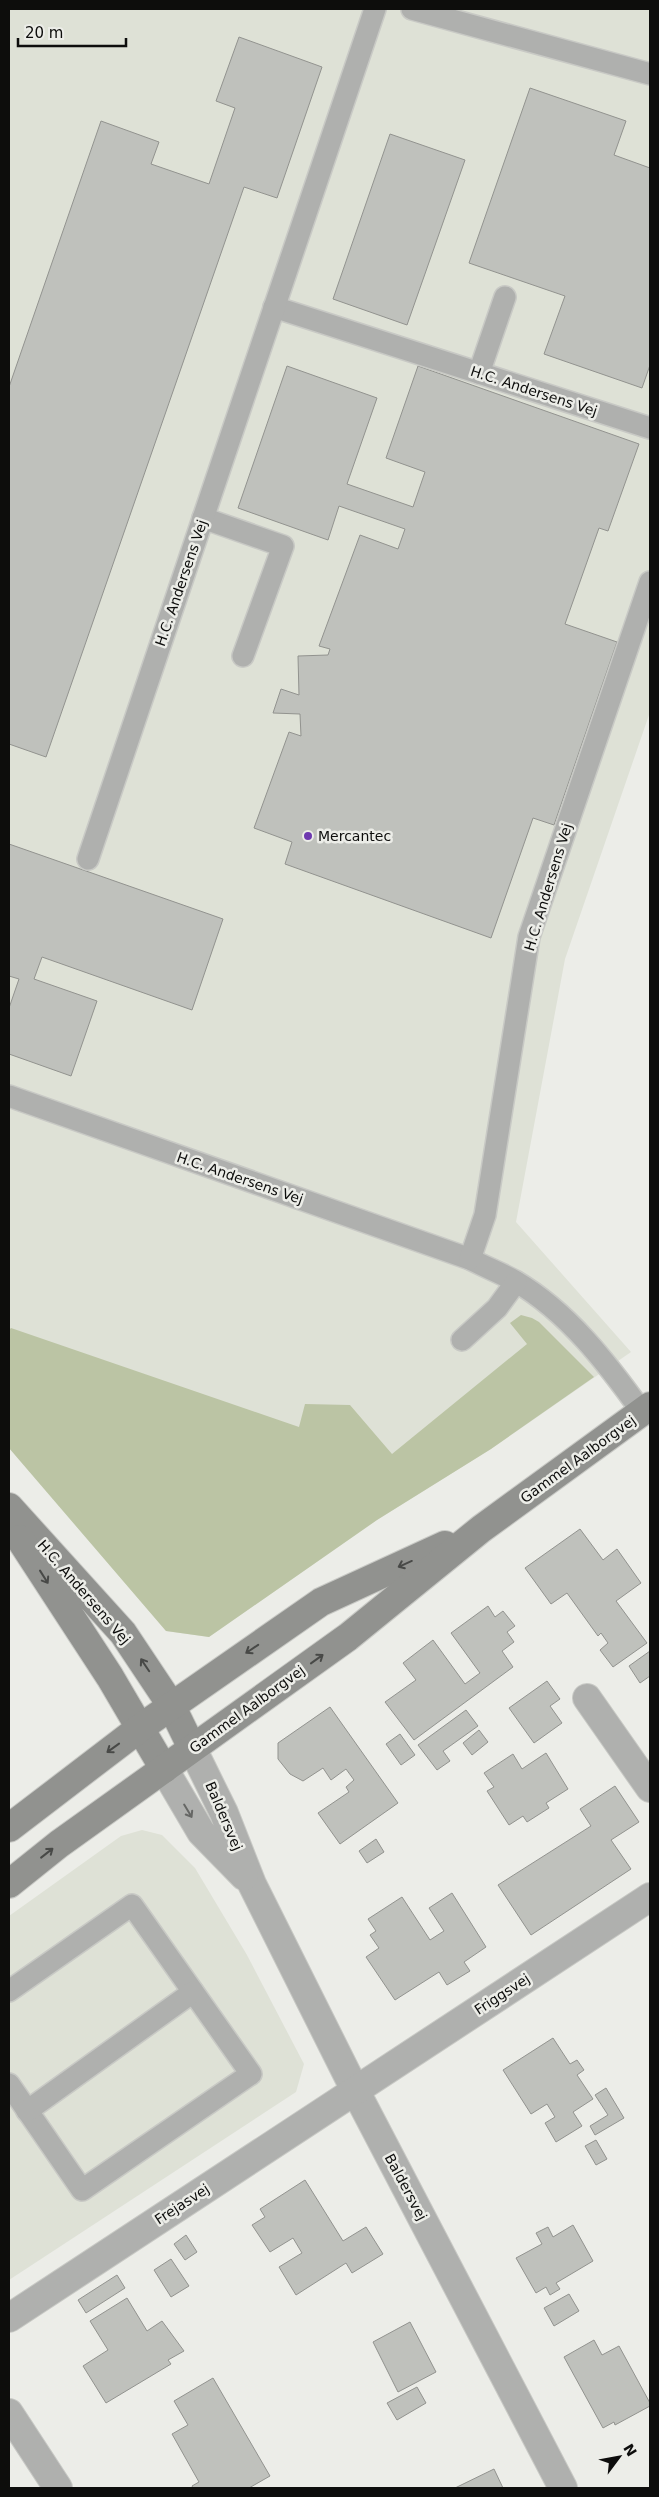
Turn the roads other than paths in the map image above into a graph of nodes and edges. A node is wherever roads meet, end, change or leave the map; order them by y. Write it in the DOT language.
graph roads {
  1 [pos="375,9"];
  2 [pos="412,9"];
  3 [pos="650,74"];
  4 [pos="506,297"];
  5 [pos="274,307"];
  6 [pos="480,373"];
  7 [pos="650,428"];
  8 [pos="203,518"];
  9 [pos="650,582"];
  10 [pos="243,656"];
  11 [pos="88,859"];
  12 [pos="9,1096"];
  13 [pos="470,1259"];
  14 [pos="516,1282"];
  15 [pos="462,1340"];
  16 [pos="646,1409"];
  17 [pos="9,1508"];
  18 [pos="9,1521"];
  19 [pos="481,1529"];
  20 [pos="587,1698"];
  21 [pos="172,1705"];
  22 [pos="140,1728"];
  23 [pos="192,1748"];
  24 [pos="164,1769"];
  25 [pos="650,1788"];
  26 [pos="9,1828"];
  27 [pos="9,1884"];
  28 [pos="252,1884"];
  29 [pos="650,1897"];
  30 [pos="9,1991"];
  31 [pos="193,1992"];
  32 [pos="9,2084"];
  33 [pos="355,2090"];
  34 [pos="27,2111"];
  35 [pos="9,2318"];
  36 [pos="9,2414"];
  37 [pos="58,2488"];
  38 [pos="563,2488"];
  1 -- 5 [label="lane, H.C. Andersens Vej"];
  2 -- 3 [label="lane"];
  4 -- 6 [label="lane"];
  5 -- 6 [label="lane, H.C. Andersens Vej"];
  5 -- 8 [label="lane, H.C. Andersens Vej"];
  6 -- 7 [label="lane, H.C. Andersens Vej"];
  8 -- 10 [label="lane"];
  8 -- 11 [label="lane, H.C. Andersens Vej"];
  9 -- 13 [label="lane, H.C. Andersens Vej"];
  12 -- 13 [label="lane, H.C. Andersens Vej"];
  13 -- 14 [label="lane, H.C. Andersens Vej"];
  14 -- 15 [label="lane"];
  14 -- 16 [label="lane, H.C. Andersens Vej"];
  16 -- 19 [label="street, Gammel Aalborgvej"];
  21 -- 17 [label="street, H.C. Andersens Vej, one-way"];
  18 -- 22 [label="street, H.C. Andersens Vej, one-way"];
  19 -- 21 [label="street, Gammel Aalborgvej, one-way"];
  23 -- 19 [label="street, Gammel Aalborgvej, one-way"];
  20 -- 25 [label="street"];
  21 -- 22 [label="street, Gammel Aalborgvej"];
  21 -- 23 [label="street, H.C. Andersens Vej"];
  22 -- 24 [label="street, H.C. Andersens Vej"];
  22 -- 26 [label="street, Gammel Aalborgvej, one-way"];
  23 -- 24 [label="street, Gammel Aalborgvej"];
  23 -- 28 [label="street, Baldersvej"];
  27 -- 24 [label="street, Gammel Aalborgvej, one-way"];
  24 -- 28 [label="street, Baldersvej, one-way"];
  28 -- 33 [label="street, Baldersvej"];
  29 -- 33 [label="street, Friggsvej"];
  30 -- 31 [label="lane"];
  31 -- 34 [label="lane"];
  31 -- 34 [label="lane"];
  32 -- 34 [label="lane"];
  33 -- 35 [label="street, Frejasvej"];
  33 -- 38 [label="street, Baldersvej"];
  36 -- 37 [label="street"];
}
